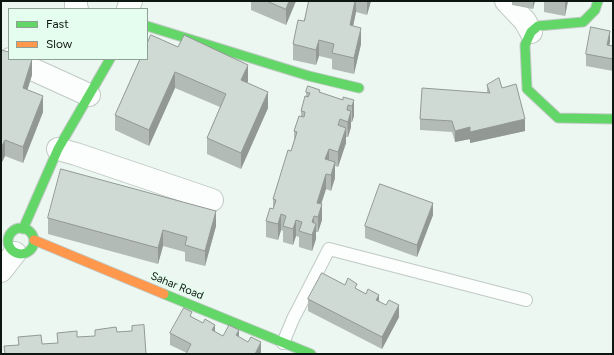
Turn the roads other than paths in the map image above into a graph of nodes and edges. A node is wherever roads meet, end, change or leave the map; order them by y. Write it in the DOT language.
graph roads {
  1 [pos="506,1"];
  2 [pos="598,1"];
  3 [pos="148,26"];
  4 [pos="531,32"];
  5 [pos="11,60"];
  6 [pos="109,60"];
  7 [pos="359,88"];
  8 [pos="89,95"];
  9 [pos="613,119"];
  10 [pos="58,149"];
  11 [pos="212,200"];
  12 [pos="23,228"];
  13 [pos="1,231"];
  14 [pos="34,240"];
  15 [pos="13,243"];
  16 [pos="1,271"];
  17 [pos="526,300"];
  18 [pos="283,343"];
  19 [pos="310,354"];
  1 -- 4 [label="street"];
  2 -- 4 [label="street"];
  3 -- 7 [label="street"];
  4 -- 9 [label="street"];
  5 -- 8 [label="street"];
  6 -- 8 [label="street"];
  8 -- 10 [label="street"];
  10 -- 11 [label="street"];
  10 -- 12 [label="street"];
  12 -- 14 [label="street, Sahar Road"];
  12 -- 15 [label="street"];
  13 -- 15 [label="street"];
  14 -- 15 [label="street"];
  14 -- 18 [label="street, Sahar Road"];
  15 -- 16 [label="street"];
  17 -- 18 [label="lane"];
  18 -- 19 [label="street, Sahar Road"];
}
